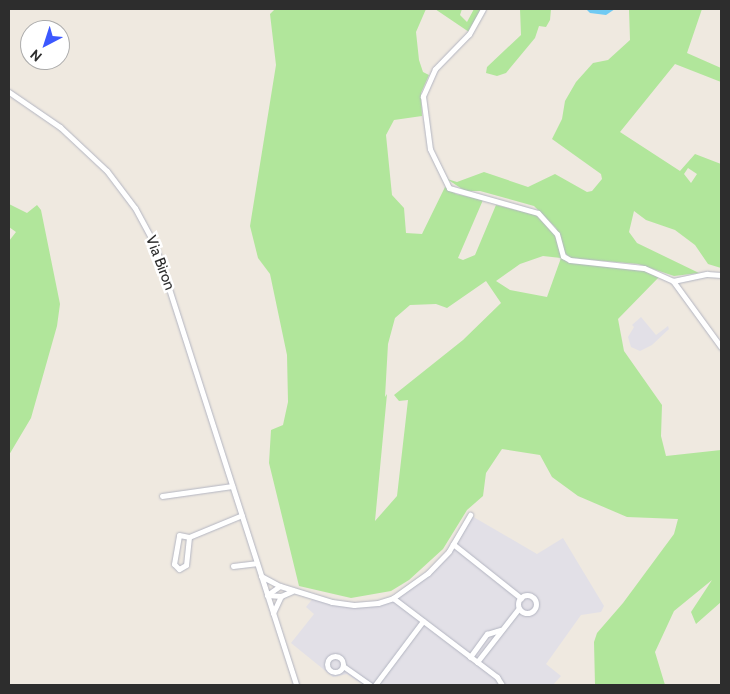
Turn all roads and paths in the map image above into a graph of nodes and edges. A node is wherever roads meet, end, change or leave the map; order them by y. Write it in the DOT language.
graph roads {
  1 [pos="483,9"];
  2 [pos="9,92"];
  3 [pos="721,275"];
  4 [pos="673,280"];
  5 [pos="721,347"];
  6 [pos="232,486"];
  7 [pos="162,496"];
  8 [pos="242,515"];
  9 [pos="470,515"];
  10 [pos="189,537"];
  11 [pos="452,544"];
  12 [pos="256,563"];
  13 [pos="233,566"];
  14 [pos="261,575"];
  15 [pos="280,586"];
  16 [pos="293,591"];
  17 [pos="266,595"];
  18 [pos="281,596"];
  19 [pos="394,598"];
  20 [pos="521,598"];
  21 [pos="519,608"];
  22 [pos="273,616"];
  23 [pos="423,621"];
  24 [pos="500,630"];
  25 [pos="470,657"];
  26 [pos="477,662"];
  27 [pos="343,666"];
  28 [pos="296,685"];
  29 [pos="370,685"];
  30 [pos="375,685"];
  31 [pos="502,685"];
  1 -- 4 [label="street"];
  2 -- 6 [label="street, Via Biron"];
  3 -- 4 [label="street"];
  4 -- 5 [label="street"];
  6 -- 7 [label="street"];
  6 -- 8 [label="street, Via Biron"];
  8 -- 10 [label="street"];
  8 -- 12 [label="street, Via Biron"];
  9 -- 11 [label="street"];
  10 -- 10 [label="street"];
  11 -- 19 [label="street"];
  11 -- 20 [label="street"];
  12 -- 13 [label="street"];
  12 -- 14 [label="street, Via Biron"];
  14 -- 15 [label="street"];
  14 -- 17 [label="street, Via Biron"];
  15 -- 16 [label="street"];
  15 -- 17 [label="street"];
  16 -- 18 [label="street"];
  16 -- 19 [label="street"];
  17 -- 18 [label="street"];
  17 -- 22 [label="street, Via Biron"];
  18 -- 22 [label="street"];
  19 -- 23 [label="street"];
  20 -- 21 [label="street"];
  20 -- 21 [label="street"];
  21 -- 24 [label="street"];
  22 -- 28 [label="street, Via Biron"];
  23 -- 25 [label="street"];
  23 -- 30 [label="street"];
  24 -- 25 [label="street"];
  24 -- 26 [label="street"];
  25 -- 26 [label="street"];
  26 -- 31 [label="street"];
  27 -- 29 [label="street"];
}
